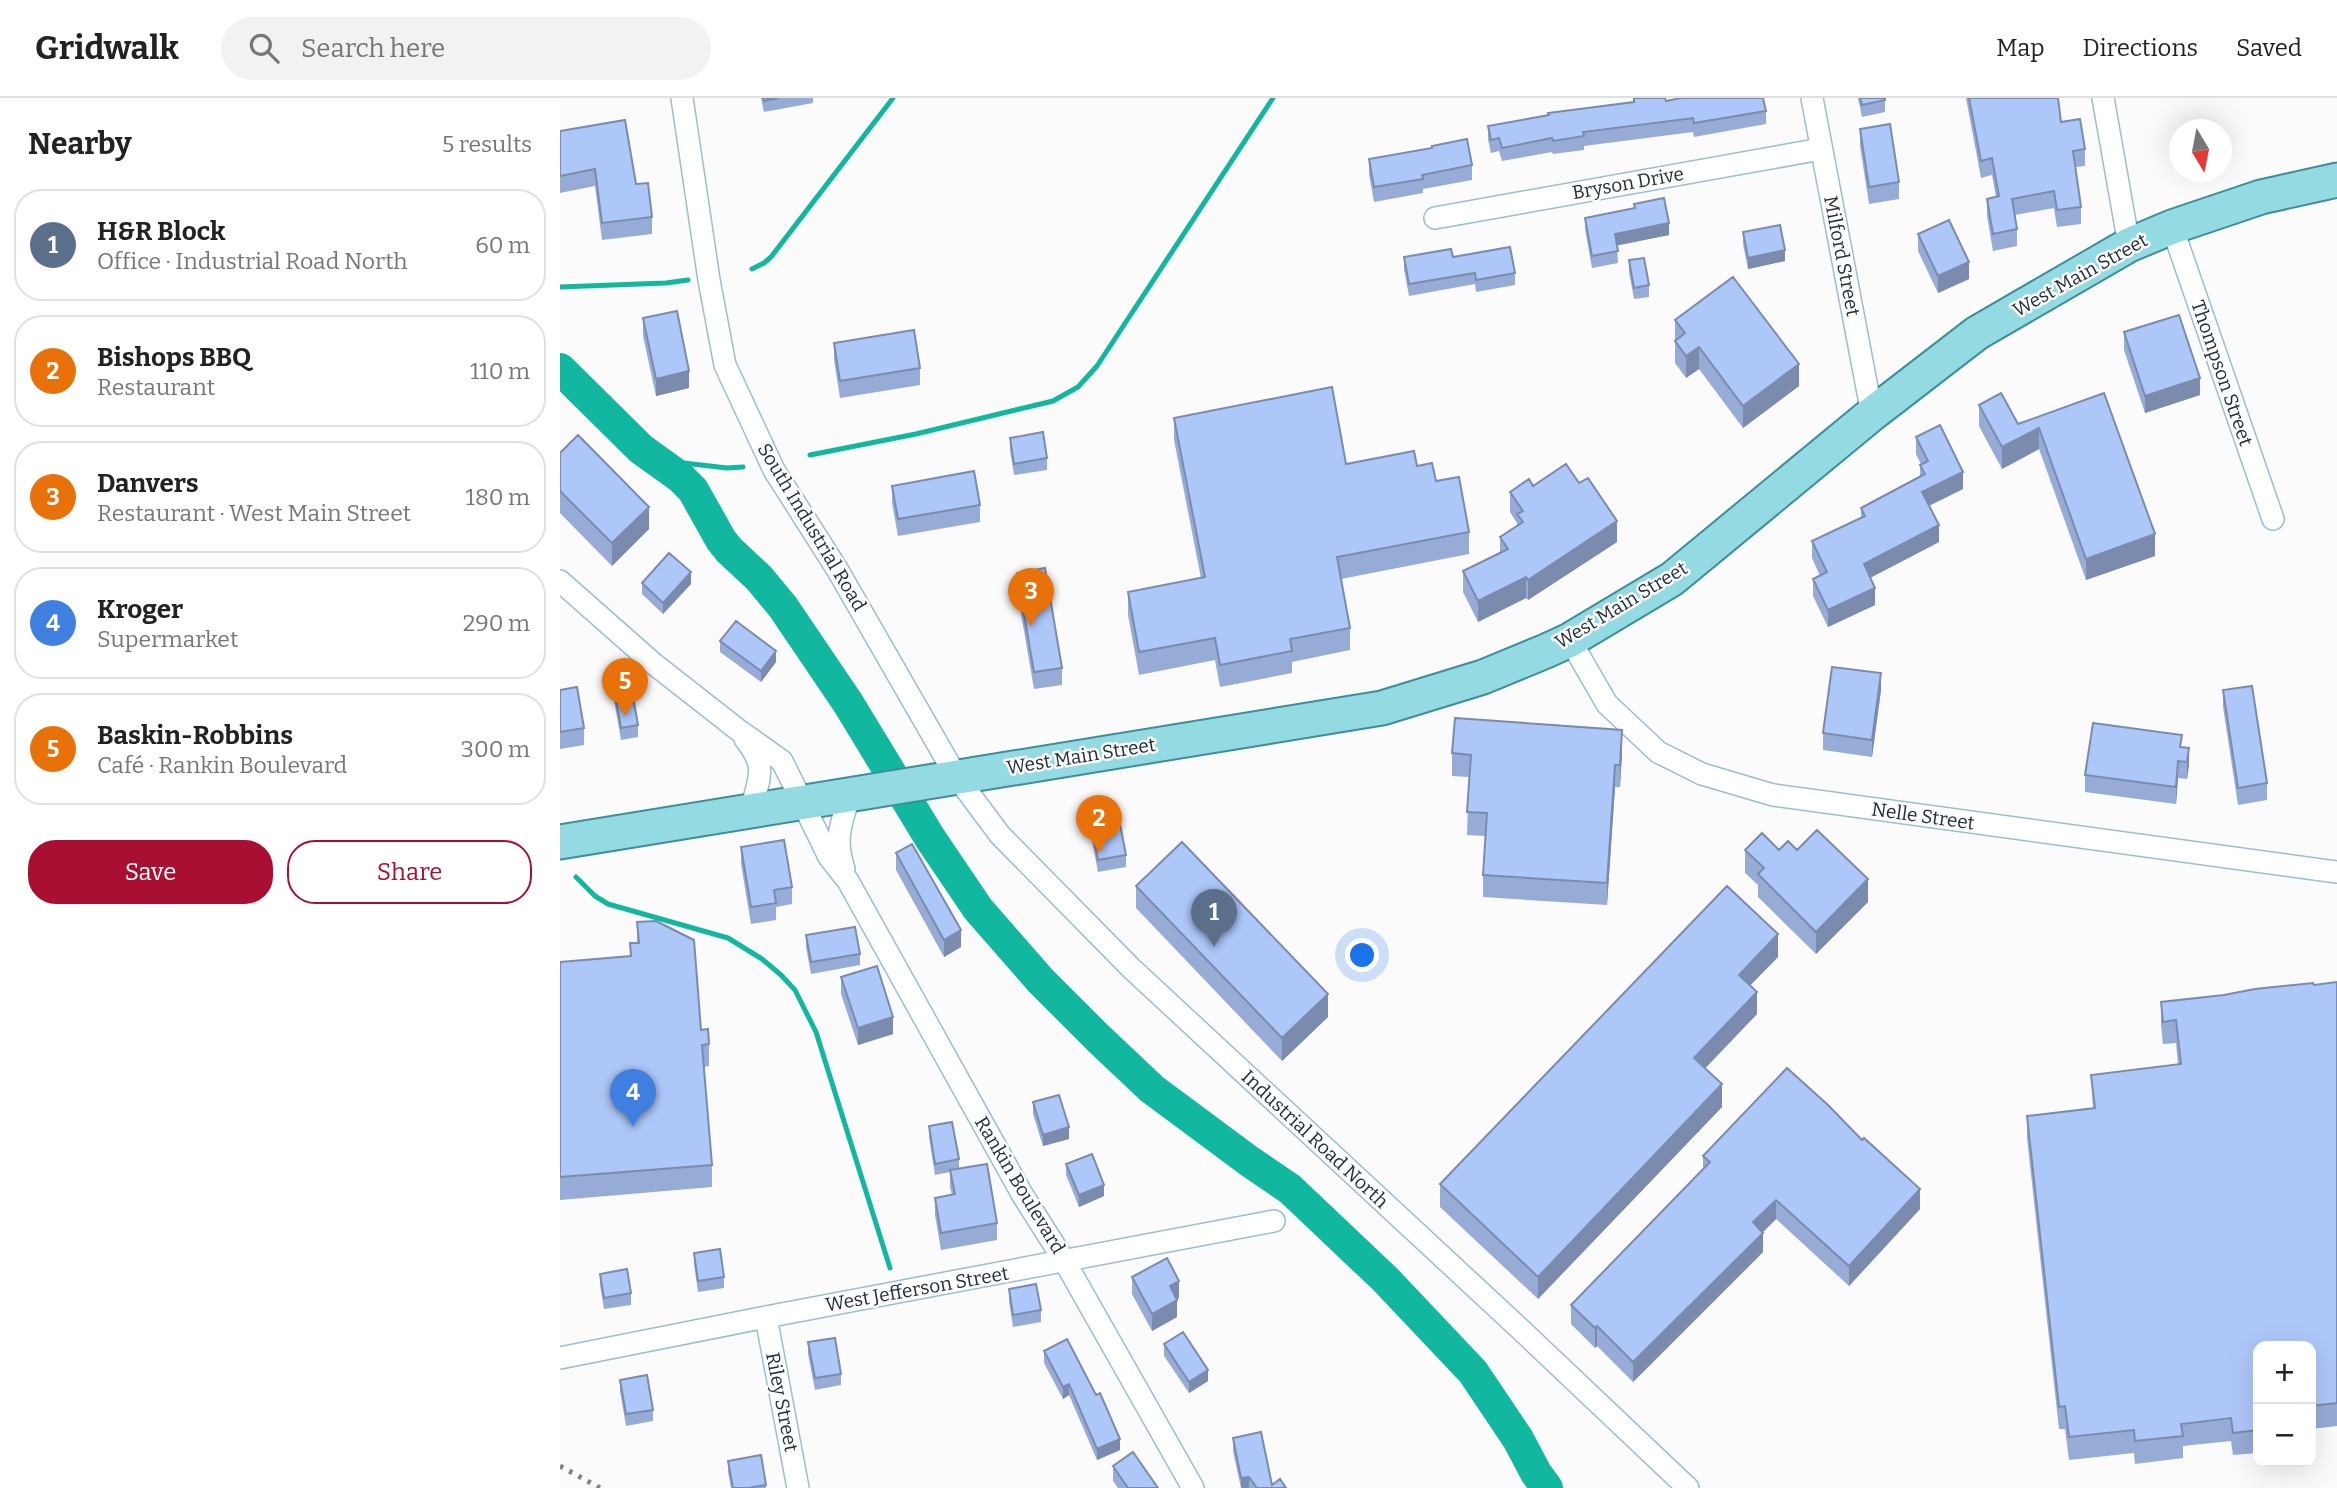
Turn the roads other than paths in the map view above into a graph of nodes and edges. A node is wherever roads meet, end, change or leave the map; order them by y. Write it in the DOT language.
graph roads {
  1 [pos="682,98"];
  2 [pos="1812,98"];
  3 [pos="2103,98"];
  4 [pos="1821,149"];
  5 [pos="2337,180"];
  6 [pos="1435,218"];
  7 [pos="2172,227"];
  8 [pos="2129,245"];
  9 [pos="1872,414"];
  10 [pos="2273,519"];
  11 [pos="560,581"];
  12 [pos="1570,640"];
  13 [pos="737,729"];
  14 [pos="956,776"];
  15 [pos="863,792"];
  16 [pos="802,802"];
  17 [pos="751,810"];
  18 [pos="560,842"];
  19 [pos="2337,872"];
  20 [pos="848,881"];
  21 [pos="1273,1221"];
  22 [pos="1065,1262"];
  23 [pos="766,1317"];
  24 [pos="560,1358"];
  25 [pos="797,1488"];
  26 [pos="1194,1488"];
  27 [pos="1688,1488"];
  1 -- 14 [label="street, South Industrial Road"];
  2 -- 4 [label="street, Milford Street"];
  3 -- 8 [label="street"];
  4 -- 6 [label="street, Bryson Drive"];
  4 -- 9 [label="street, Milford Street"];
  5 -- 7 [label="main road, West Main Street"];
  7 -- 8 [label="main road, West Main Street"];
  7 -- 10 [label="street, Thompson Street"];
  8 -- 9 [label="main road, West Main Street"];
  9 -- 12 [label="main road, West Main Street"];
  11 -- 13 [label="street, Rankin Boulevard"];
  12 -- 14 [label="main road, West Main Street"];
  12 -- 19 [label="street, Nelle Street"];
  13 -- 16 [label="street, Rankin Boulevard"];
  13 -- 17 [label="street, Rankin Boulevard"];
  14 -- 15 [label="main road, West Main Street"];
  14 -- 27 [label="street, Industrial Road North"];
  15 -- 16 [label="main road, West Main Street"];
  15 -- 20 [label="street, Rankin Boulevard"];
  16 -- 17 [label="main road, West Main Street"];
  16 -- 20 [label="street, Rankin Boulevard"];
  17 -- 18 [label="main road, West Main Street"];
  20 -- 22 [label="street, Rankin Boulevard"];
  21 -- 22 [label="street, West Jefferson Street"];
  22 -- 23 [label="street, West Jefferson Street"];
  22 -- 26 [label="street, Rankin Boulevard"];
  23 -- 24 [label="street, West Jefferson Street"];
  23 -- 25 [label="street, Riley Street"];
}
